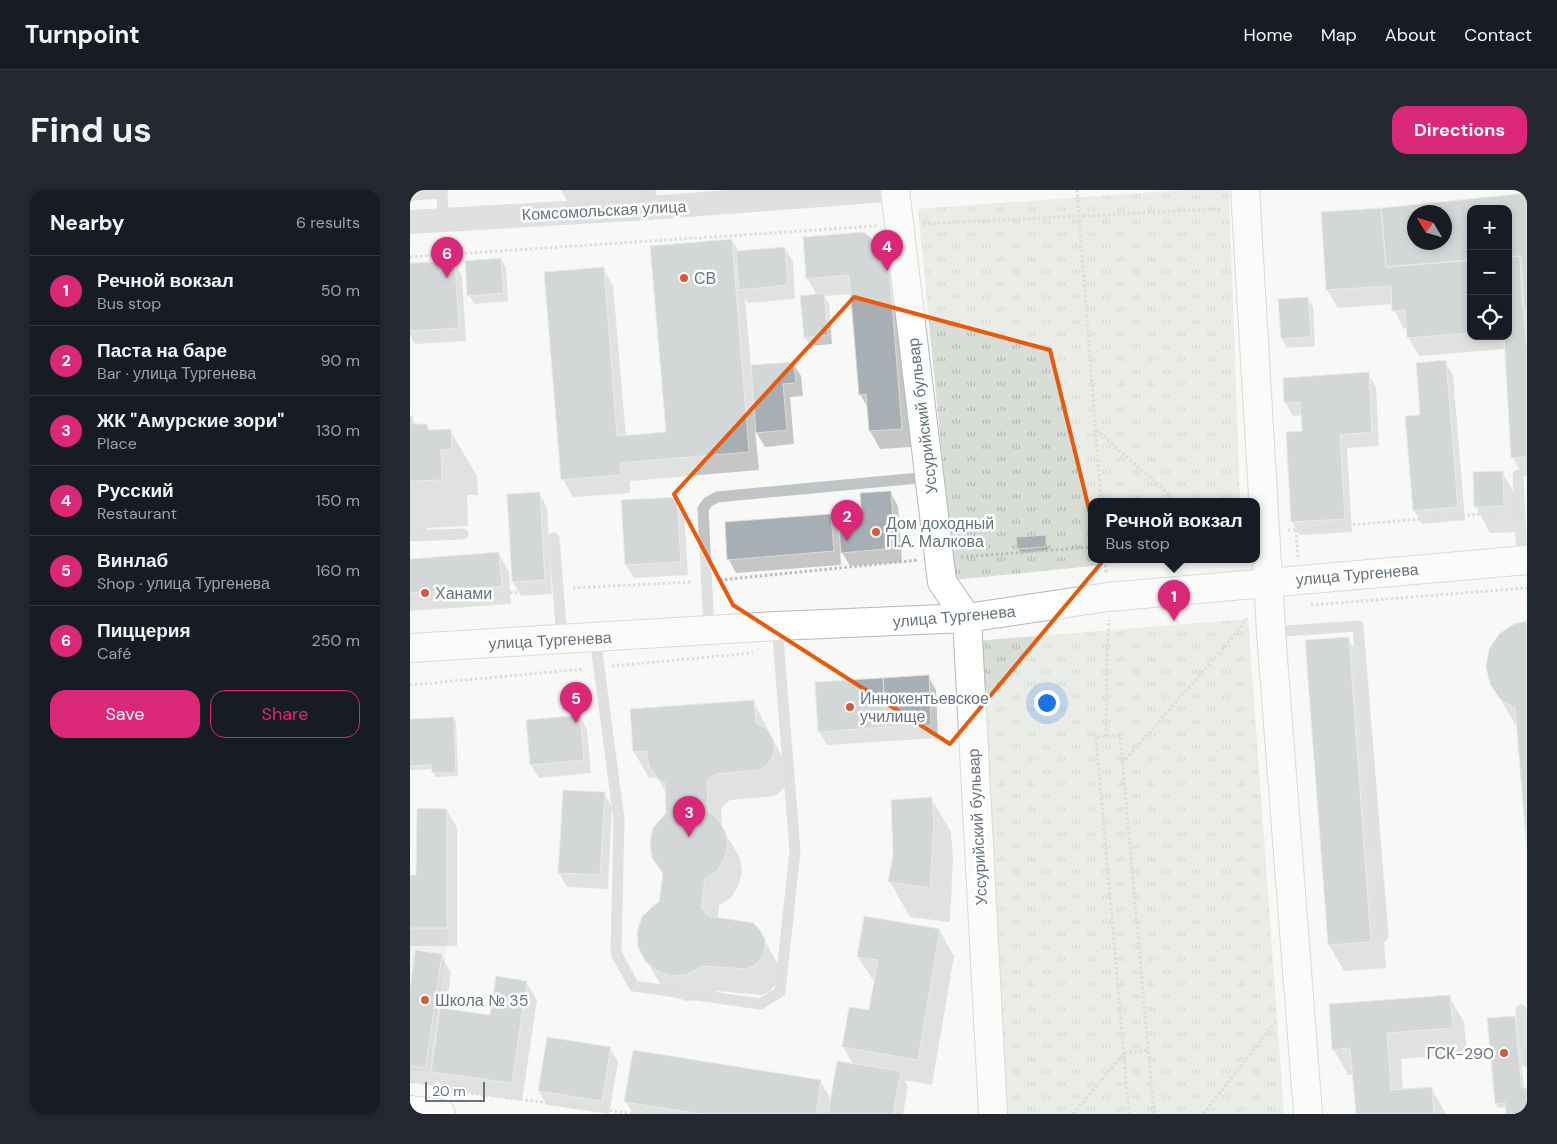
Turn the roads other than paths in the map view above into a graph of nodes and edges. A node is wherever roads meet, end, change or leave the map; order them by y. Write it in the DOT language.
graph roads {
  1 [pos="442,190"];
  2 [pos="887,190"];
  3 [pos="895,190"];
  4 [pos="1244,190"];
  5 [pos="648,199"];
  6 [pos="443,220"];
  7 [pos="410,222"];
  8 [pos="1518,475"];
  9 [pos="929,477"];
  10 [pos="463,534"];
  11 [pos="410,536"];
  12 [pos="554,538"];
  13 [pos="1524,560"];
  14 [pos="1269,582"];
  15 [pos="967,618"];
  16 [pos="777,626"];
  17 [pos="709,630"];
  18 [pos="1271,632"];
  19 [pos="595,637"];
  20 [pos="562,639"];
  21 [pos="410,648"];
  22 [pos="1383,936"];
  23 [pos="1521,1010"];
  24 [pos="1527,1062"];
  25 [pos="440,1101"];
  26 [pos="410,1110"];
  27 [pos="993,1114"];
  28 [pos="1308,1114"];
  1 -- 6 [label="lane"];
  2 -- 5 [label="street, Комсомольская улица"];
  3 -- 9 [label="street, Уссурийский бульвар"];
  4 -- 14 [label="street"];
  5 -- 6 [label="street, Комсомольская улица"];
  6 -- 7 [label="street, Комсомольская улица"];
  8 -- 13 [label="lane"];
  9 -- 15 [label="street, Уссурийский бульвар"];
  9 -- 17 [label="lane"];
  10 -- 11 [label="lane"];
  12 -- 20 [label="lane"];
  13 -- 14 [label="street, улица Тургенева"];
  14 -- 15 [label="street, улица Тургенева"];
  14 -- 18 [label="street"];
  15 -- 16 [label="street, улица Тургенева"];
  15 -- 27 [label="street, Уссурийский бульвар"];
  16 -- 17 [label="street, улица Тургенева"];
  16 -- 19 [label="lane"];
  17 -- 19 [label="street, улица Тургенева"];
  18 -- 22 [label="lane"];
  18 -- 28 [label="street"];
  19 -- 20 [label="street, улица Тургенева"];
  20 -- 21 [label="street, улица Тургенева"];
  23 -- 24 [label="lane"];
  25 -- 26 [label="street"];
}
